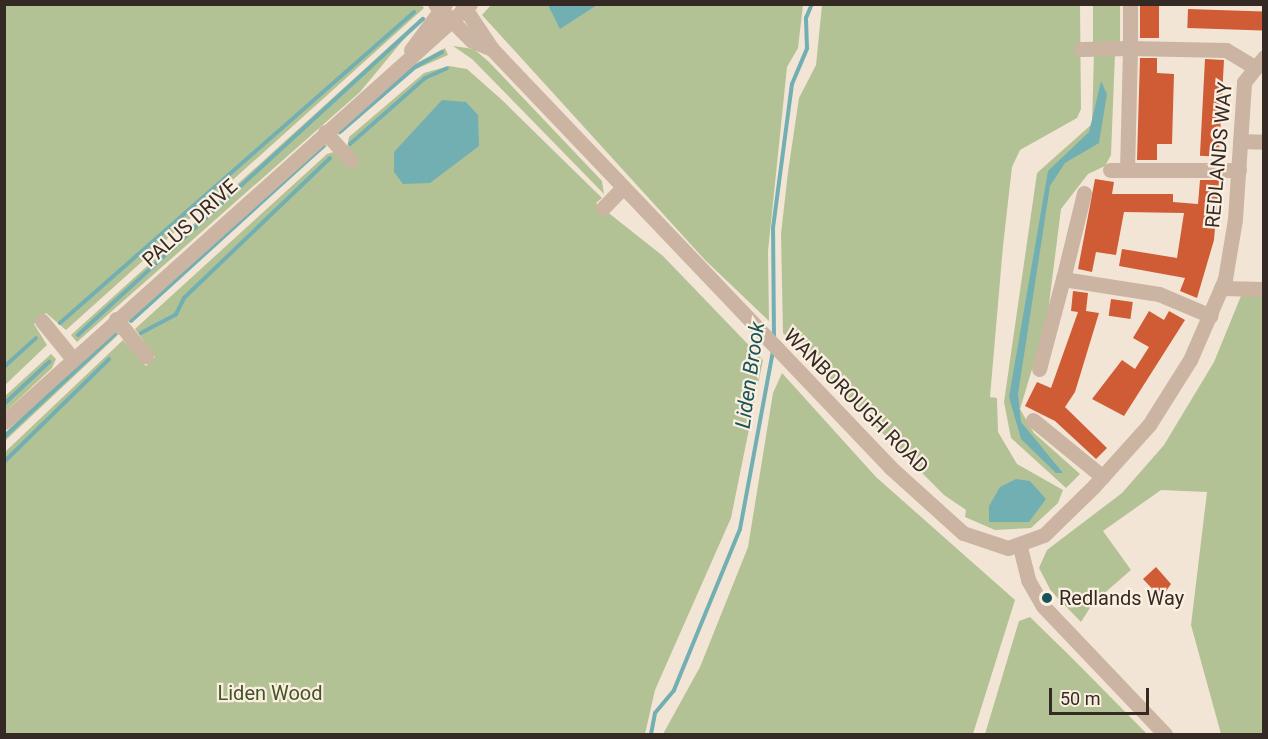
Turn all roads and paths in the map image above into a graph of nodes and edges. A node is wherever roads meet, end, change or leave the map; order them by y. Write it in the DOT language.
graph roads {
  1 [pos="1130,4"];
  2 [pos="440,6"];
  3 [pos="466,6"];
  4 [pos="451,23"];
  5 [pos="1130,48"];
  6 [pos="492,49"];
  7 [pos="1082,49"];
  8 [pos="406,58"];
  9 [pos="1258,62"];
  10 [pos="325,132"];
  11 [pos="1240,141"];
  12 [pos="1263,142"];
  13 [pos="351,161"];
  14 [pos="1110,170"];
  15 [pos="1127,170"];
  16 [pos="1239,170"];
  17 [pos="623,188"];
  18 [pos="1084,193"];
  19 [pos="603,208"];
  20 [pos="1063,279"];
  21 [pos="1221,288"];
  22 [pos="1263,289"];
  23 [pos="1211,316"];
  24 [pos="116,319"];
  25 [pos="42,321"];
  26 [pos="146,356"];
  27 [pos="73,358"];
  28 [pos="1039,369"];
  29 [pos="1033,420"];
  30 [pos="4,422"];
  31 [pos="1103,477"];
  32 [pos="1020,547"];
  33 [pos="1165,735"];
  1 -- 5 [label="street"];
  2 -- 4 [label="street, WANBOROUGH ROAD"];
  2 -- 8 [label="street, PALUS DRIVE"];
  3 -- 4 [label="street, PALUS DRIVE"];
  3 -- 6 [label="street, WANBOROUGH ROAD"];
  4 -- 6 [label="street, WANBOROUGH ROAD"];
  4 -- 8 [label="street, PALUS DRIVE"];
  5 -- 7 [label="street"];
  5 -- 9 [label="street"];
  5 -- 15 [label="street"];
  6 -- 17 [label="street, WANBOROUGH ROAD"];
  8 -- 10 [label="street, PALUS DRIVE"];
  9 -- 11 [label="street, REDLANDS WAY"];
  10 -- 13 [label="street"];
  10 -- 24 [label="street, PALUS DRIVE"];
  11 -- 12 [label="street"];
  11 -- 16 [label="street, REDLANDS WAY"];
  14 -- 15 [label="street"];
  15 -- 16 [label="street"];
  16 -- 21 [label="street, REDLANDS WAY"];
  17 -- 19 [label="street"];
  17 -- 32 [label="street, WANBOROUGH ROAD"];
  18 -- 20 [label="street"];
  20 -- 23 [label="street"];
  20 -- 28 [label="street"];
  21 -- 22 [label="street"];
  21 -- 23 [label="street, REDLANDS WAY"];
  23 -- 31 [label="street, REDLANDS WAY"];
  24 -- 26 [label="street"];
  24 -- 27 [label="street, PALUS DRIVE"];
  25 -- 27 [label="street"];
  27 -- 30 [label="street, PALUS DRIVE"];
  29 -- 31 [label="street"];
  31 -- 32 [label="street, REDLANDS WAY"];
  32 -- 33 [label="street"];
}
